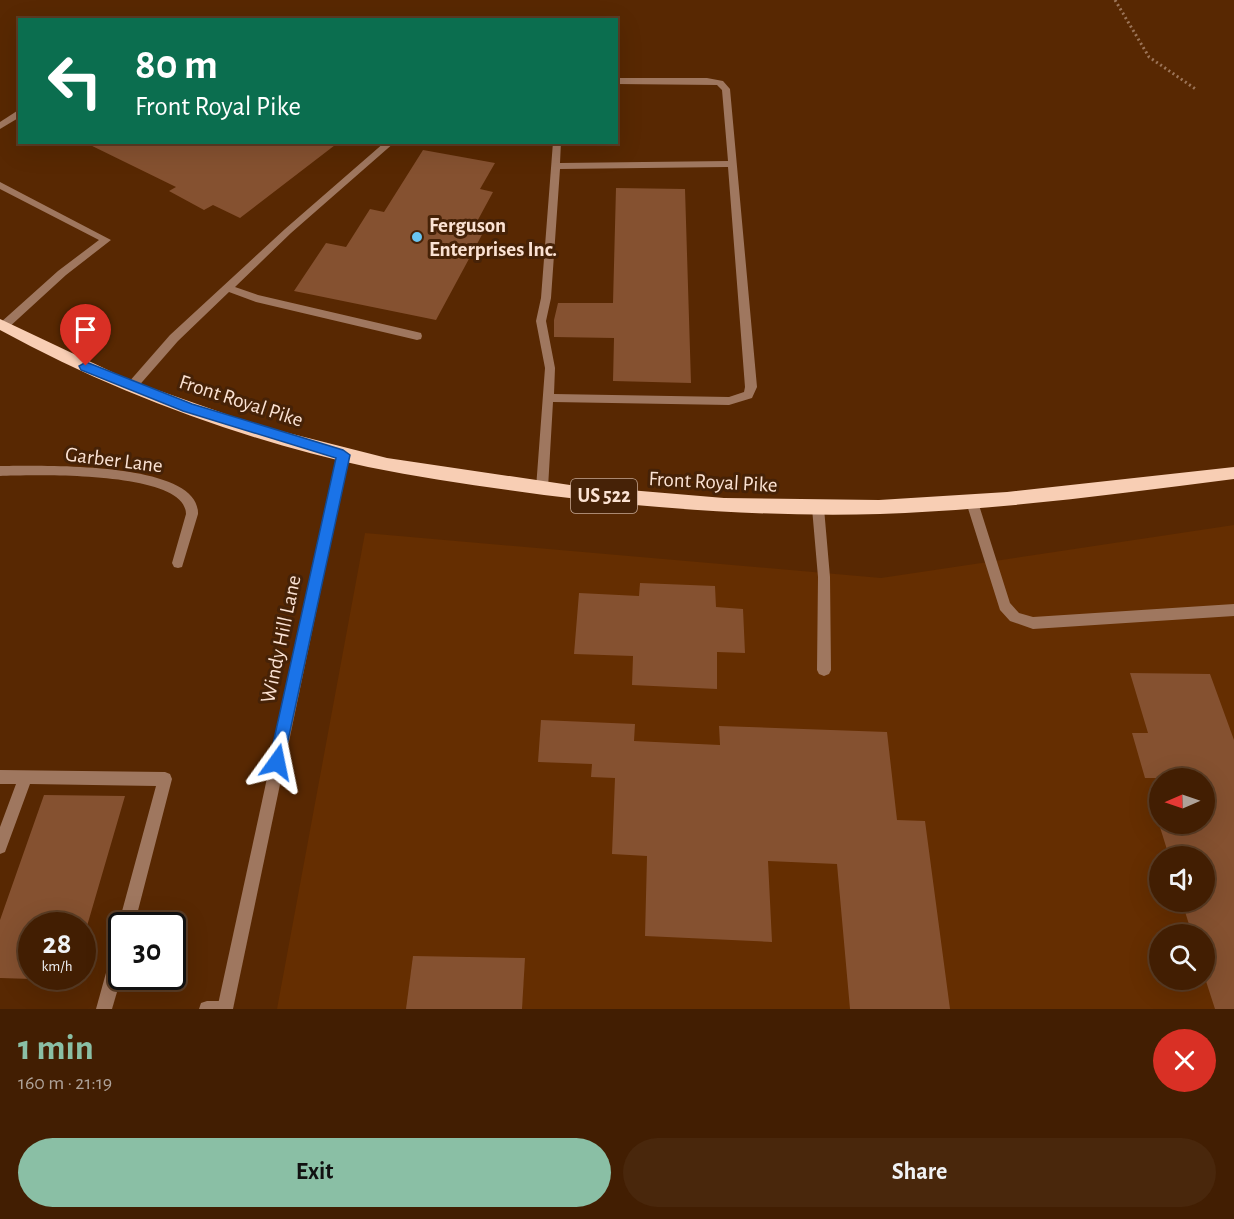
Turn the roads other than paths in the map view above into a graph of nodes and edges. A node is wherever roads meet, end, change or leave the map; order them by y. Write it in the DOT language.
graph roads {
  1 [pos="618,81"];
  2 [pos="18,114"];
  3 [pos="0,126"];
  4 [pos="389,144"];
  5 [pos="557,144"];
  6 [pos="733,164"];
  7 [pos="556,166"];
  8 [pos="0,185"];
  9 [pos="228,288"];
  10 [pos="1,326"];
  11 [pos="417,336"];
  12 [pos="132,386"];
  13 [pos="548,398"];
  14 [pos="343,455"];
  15 [pos="0,471"];
  16 [pos="1234,473"];
  17 [pos="542,488"];
  18 [pos="972,502"];
  19 [pos="818,508"];
  20 [pos="178,563"];
  21 [pos="1234,610"];
  22 [pos="824,670"];
  23 [pos="0,777"];
  24 [pos="26,777"];
  25 [pos="0,847"];
  26 [pos="130,912"];
  27 [pos="109,990"];
  28 [pos="104,1009"];
  29 [pos="207,1009"];
  30 [pos="225,1009"];
  1 -- 6 [label="street"];
  2 -- 3 [label="street"];
  4 -- 9 [label="street"];
  5 -- 7 [label="street"];
  6 -- 7 [label="street"];
  6 -- 13 [label="street"];
  7 -- 13 [label="street"];
  8 -- 10 [label="street"];
  9 -- 11 [label="street"];
  9 -- 12 [label="street"];
  10 -- 12 [label="highway, Front Royal Pike / US 522"];
  12 -- 14 [label="highway, Front Royal Pike / US 522"];
  13 -- 17 [label="street"];
  14 -- 17 [label="highway, Front Royal Pike / US 522"];
  14 -- 30 [label="street, Windy Hill Lane"];
  15 -- 20 [label="street, Garber Lane"];
  16 -- 18 [label="highway, Front Royal Pike / US 522"];
  17 -- 19 [label="highway, Front Royal Pike / US 522"];
  18 -- 19 [label="highway, Front Royal Pike / US 522"];
  18 -- 21 [label="street"];
  19 -- 22 [label="street"];
  23 -- 24 [label="street"];
  24 -- 25 [label="street"];
  24 -- 26 [label="street"];
  27 -- 28 [label="street"];
  29 -- 30 [label="street"];
}
